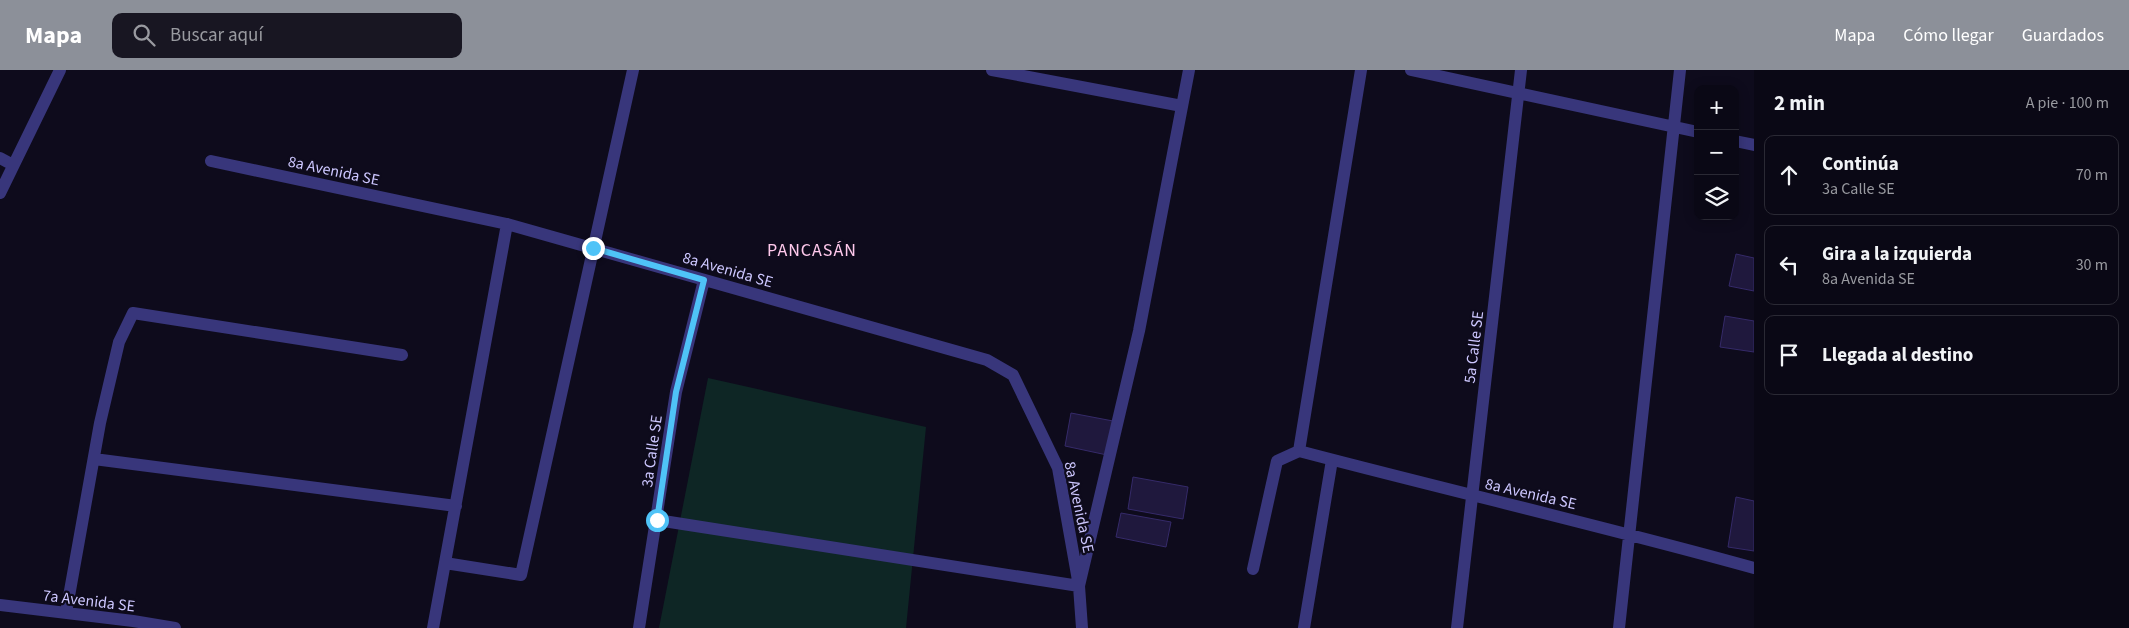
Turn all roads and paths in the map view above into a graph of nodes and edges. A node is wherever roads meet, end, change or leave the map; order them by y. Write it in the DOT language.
graph roads {
  1 [pos="60,70"];
  2 [pos="633,70"];
  3 [pos="992,70"];
  4 [pos="1189,70"];
  5 [pos="1361,70"];
  6 [pos="1411,70"];
  7 [pos="1521,70"];
  8 [pos="1680,70"];
  9 [pos="1518,94"];
  10 [pos="1182,106"];
  11 [pos="1674,127"];
  12 [pos="1694,131"];
  13 [pos="1739,142"];
  14 [pos="1754,145"];
  15 [pos="0,158"];
  16 [pos="211,161"];
  17 [pos="13,165"];
  18 [pos="0,193"];
  19 [pos="507,224"];
  20 [pos="593,248"];
  21 [pos="704,280"];
  22 [pos="402,355"];
  23 [pos="1299,451"];
  24 [pos="94,459"];
  25 [pos="1332,460"];
  26 [pos="1472,496"];
  27 [pos="456,506"];
  28 [pos="657,520"];
  29 [pos="1629,534"];
  30 [pos="445,564"];
  31 [pos="1754,568"];
  32 [pos="1253,569"];
  33 [pos="1079,586"];
  34 [pos="0,605"];
  35 [pos="66,613"];
  36 [pos="133,624"];
  37 [pos="175,628"];
  38 [pos="433,628"];
  39 [pos="640,628"];
  40 [pos="1082,628"];
  41 [pos="1304,628"];
  42 [pos="1457,628"];
  43 [pos="1619,628"];
  1 -- 17 [label="street"];
  2 -- 20 [label="street"];
  3 -- 10 [label="street"];
  4 -- 10 [label="street"];
  5 -- 23 [label="street"];
  6 -- 9 [label="street"];
  7 -- 9 [label="street, 5a Calle SE"];
  8 -- 11 [label="street"];
  9 -- 11 [label="street"];
  9 -- 26 [label="street, 5a Calle SE"];
  10 -- 33 [label="street"];
  11 -- 12 [label="street"];
  11 -- 29 [label="street"];
  13 -- 14 [label="street"];
  15 -- 17 [label="street"];
  16 -- 19 [label="street, 8a Avenida SE"];
  17 -- 18 [label="street"];
  19 -- 20 [label="street, 8a Avenida SE"];
  19 -- 27 [label="street"];
  20 -- 21 [label="street, 8a Avenida SE"];
  20 -- 30 [label="street"];
  21 -- 28 [label="street, 3a Calle SE"];
  21 -- 33 [label="street, 8a Avenida SE"];
  22 -- 24 [label="street"];
  23 -- 25 [label="street, 8a Avenida SE"];
  23 -- 32 [label="street"];
  24 -- 27 [label="street"];
  24 -- 35 [label="street"];
  25 -- 26 [label="street, 8a Avenida SE"];
  25 -- 41 [label="street"];
  26 -- 29 [label="street, 8a Avenida SE"];
  26 -- 42 [label="street, 5a Calle SE"];
  27 -- 30 [label="street"];
  28 -- 33 [label="street"];
  28 -- 39 [label="street, 3a Calle SE"];
  29 -- 31 [label="street, 8a Avenida SE"];
  29 -- 43 [label="street"];
  30 -- 38 [label="street"];
  33 -- 40 [label="street"];
  34 -- 35 [label="street, 7a Avenida SE"];
  35 -- 36 [label="street, 7a Avenida SE"];
  36 -- 37 [label="street, 7a Avenida SE"];
}
